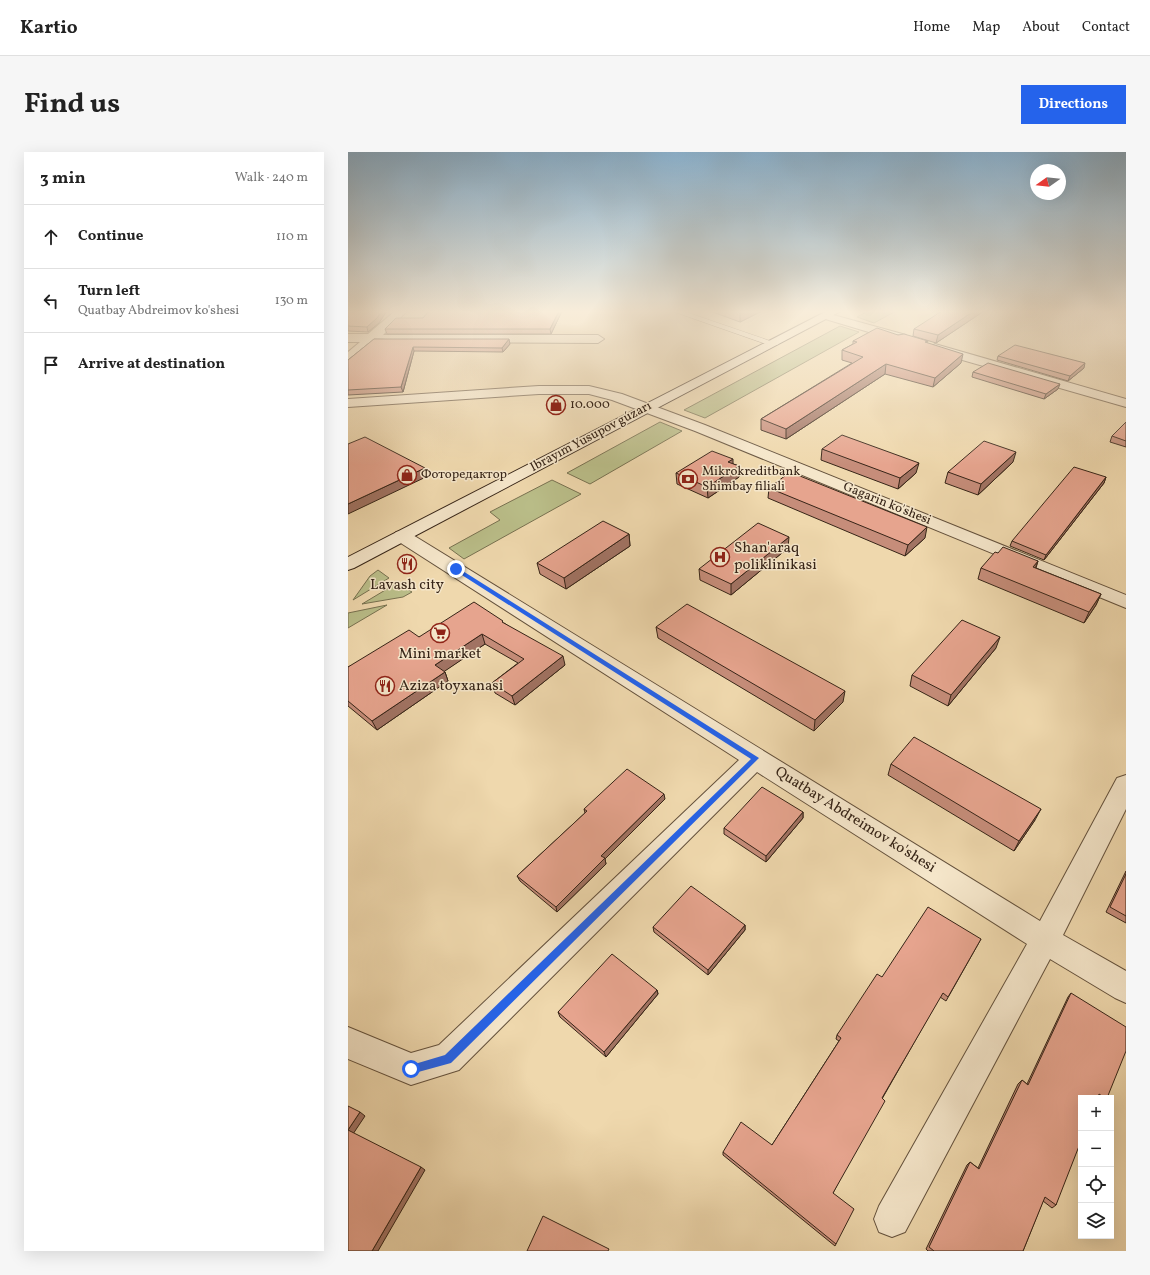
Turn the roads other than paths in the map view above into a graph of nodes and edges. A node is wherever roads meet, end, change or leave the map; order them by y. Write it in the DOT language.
graph roads {
  1 [pos="738,362"];
  2 [pos="985,362"];
  3 [pos="348,403"];
  4 [pos="1126,403"];
  5 [pos="647,408"];
  6 [pos="402,536"];
  7 [pos="348,564"];
  8 [pos="1126,602"];
  9 [pos="756,758"];
  10 [pos="1126,784"];
  11 [pos="1045,940"];
  12 [pos="1126,988"];
  13 [pos="348,1043"];
  14 [pos="892,1219"];
  1 -- 5 [label="street, Ibrayım Yusupov gúzarı"];
  2 -- 4 [label="street"];
  3 -- 5 [label="street, Gagarin ko'shesi"];
  5 -- 6 [label="street, Ibrayım Yusupov gúzarı"];
  5 -- 8 [label="street, Gagarin ko'shesi"];
  6 -- 7 [label="street, Ibrayım Yusupov gúzarı"];
  6 -- 9 [label="street, Quatbay Abdreimov ko'shesi"];
  9 -- 11 [label="street, Quatbay Abdreimov ko'shesi"];
  9 -- 13 [label="street"];
  10 -- 11 [label="street"];
  11 -- 12 [label="street, Quatbay Abdreimov ko'shesi"];
  11 -- 14 [label="street"];
}
